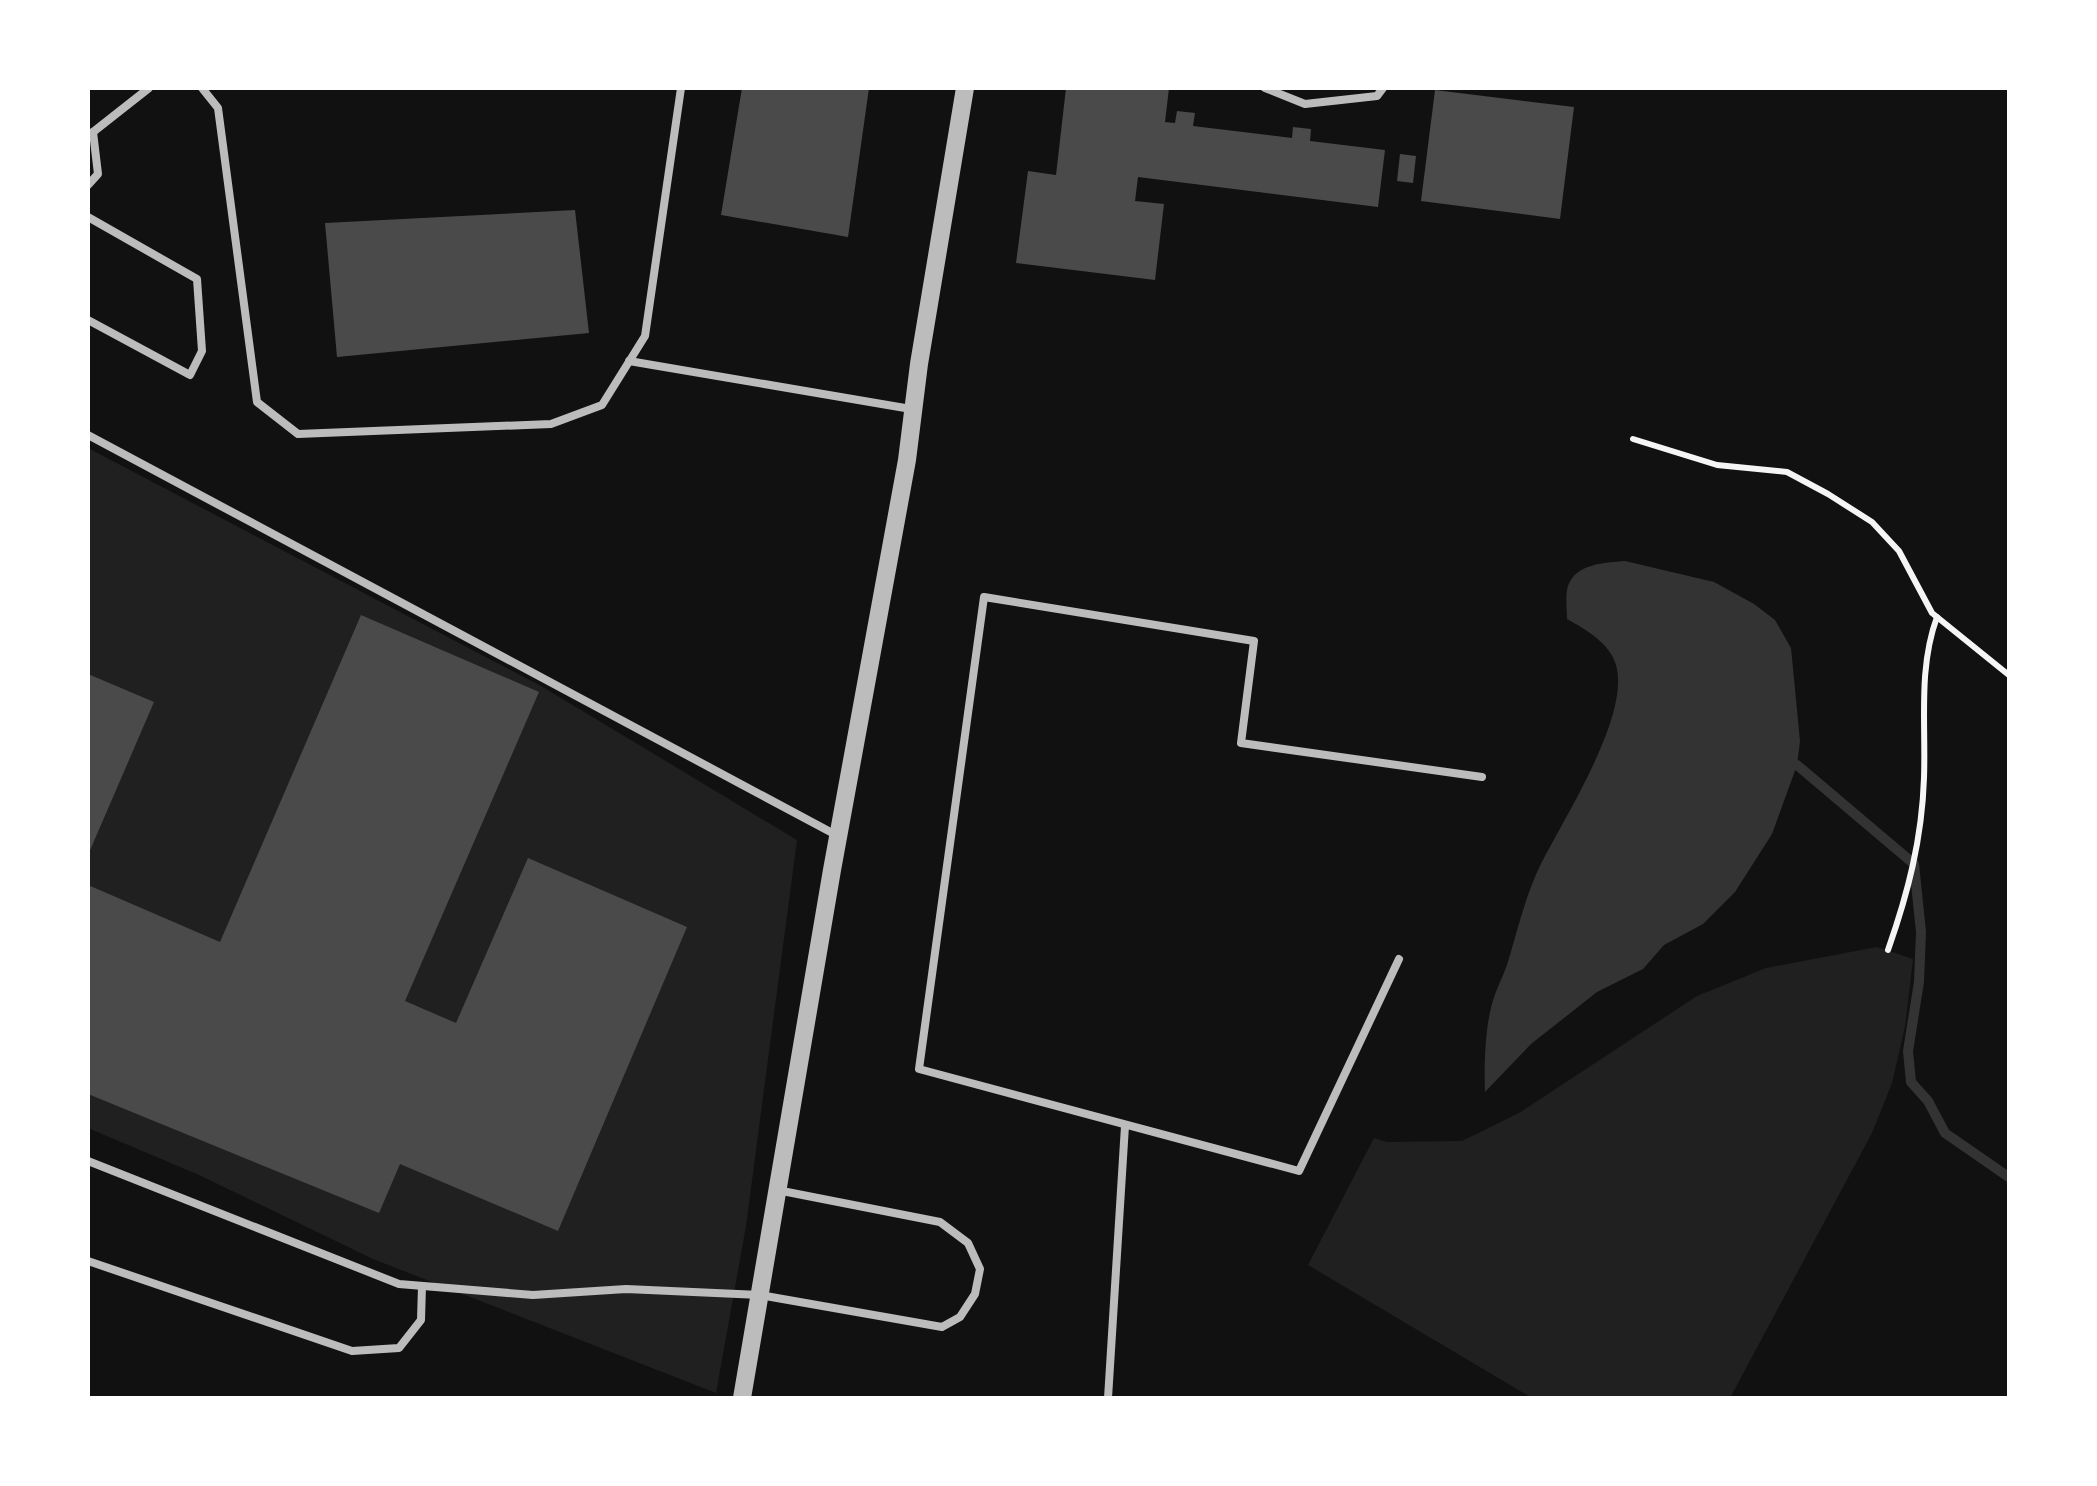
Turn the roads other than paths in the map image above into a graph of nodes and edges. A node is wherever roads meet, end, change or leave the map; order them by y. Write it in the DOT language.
graph roads {
  1 [pos="149,88"];
  2 [pos="202,88"];
  3 [pos="681,88"];
  4 [pos="965,88"];
  5 [pos="1265,88"];
  6 [pos="1383,88"];
  7 [pos="90,134"];
  8 [pos="88,185"];
  9 [pos="88,217"];
  10 [pos="88,320"];
  11 [pos="630,361"];
  12 [pos="914,410"];
  13 [pos="88,435"];
  14 [pos="1482,776"];
  15 [pos="838,836"];
  16 [pos="1399,959"];
  17 [pos="1125,1126"];
  18 [pos="88,1161"];
  19 [pos="777,1190"];
  20 [pos="88,1261"];
  21 [pos="422,1286"];
  22 [pos="760,1295"];
  23 [pos="742,1398"];
  24 [pos="1108,1398"];
  1 -- 7 [label="lane"];
  2 -- 11 [label="lane"];
  3 -- 11 [label="lane"];
  4 -- 12 [label="street"];
  5 -- 6 [label="lane"];
  7 -- 8 [label="lane"];
  9 -- 10 [label="lane"];
  11 -- 12 [label="lane"];
  12 -- 15 [label="street"];
  13 -- 15 [label="lane"];
  14 -- 17 [label="lane"];
  15 -- 19 [label="street"];
  16 -- 17 [label="lane"];
  17 -- 24 [label="lane"];
  18 -- 21 [label="lane"];
  19 -- 22 [label="street"];
  19 -- 22 [label="lane"];
  20 -- 21 [label="lane"];
  21 -- 22 [label="lane"];
  22 -- 23 [label="street"];
}
